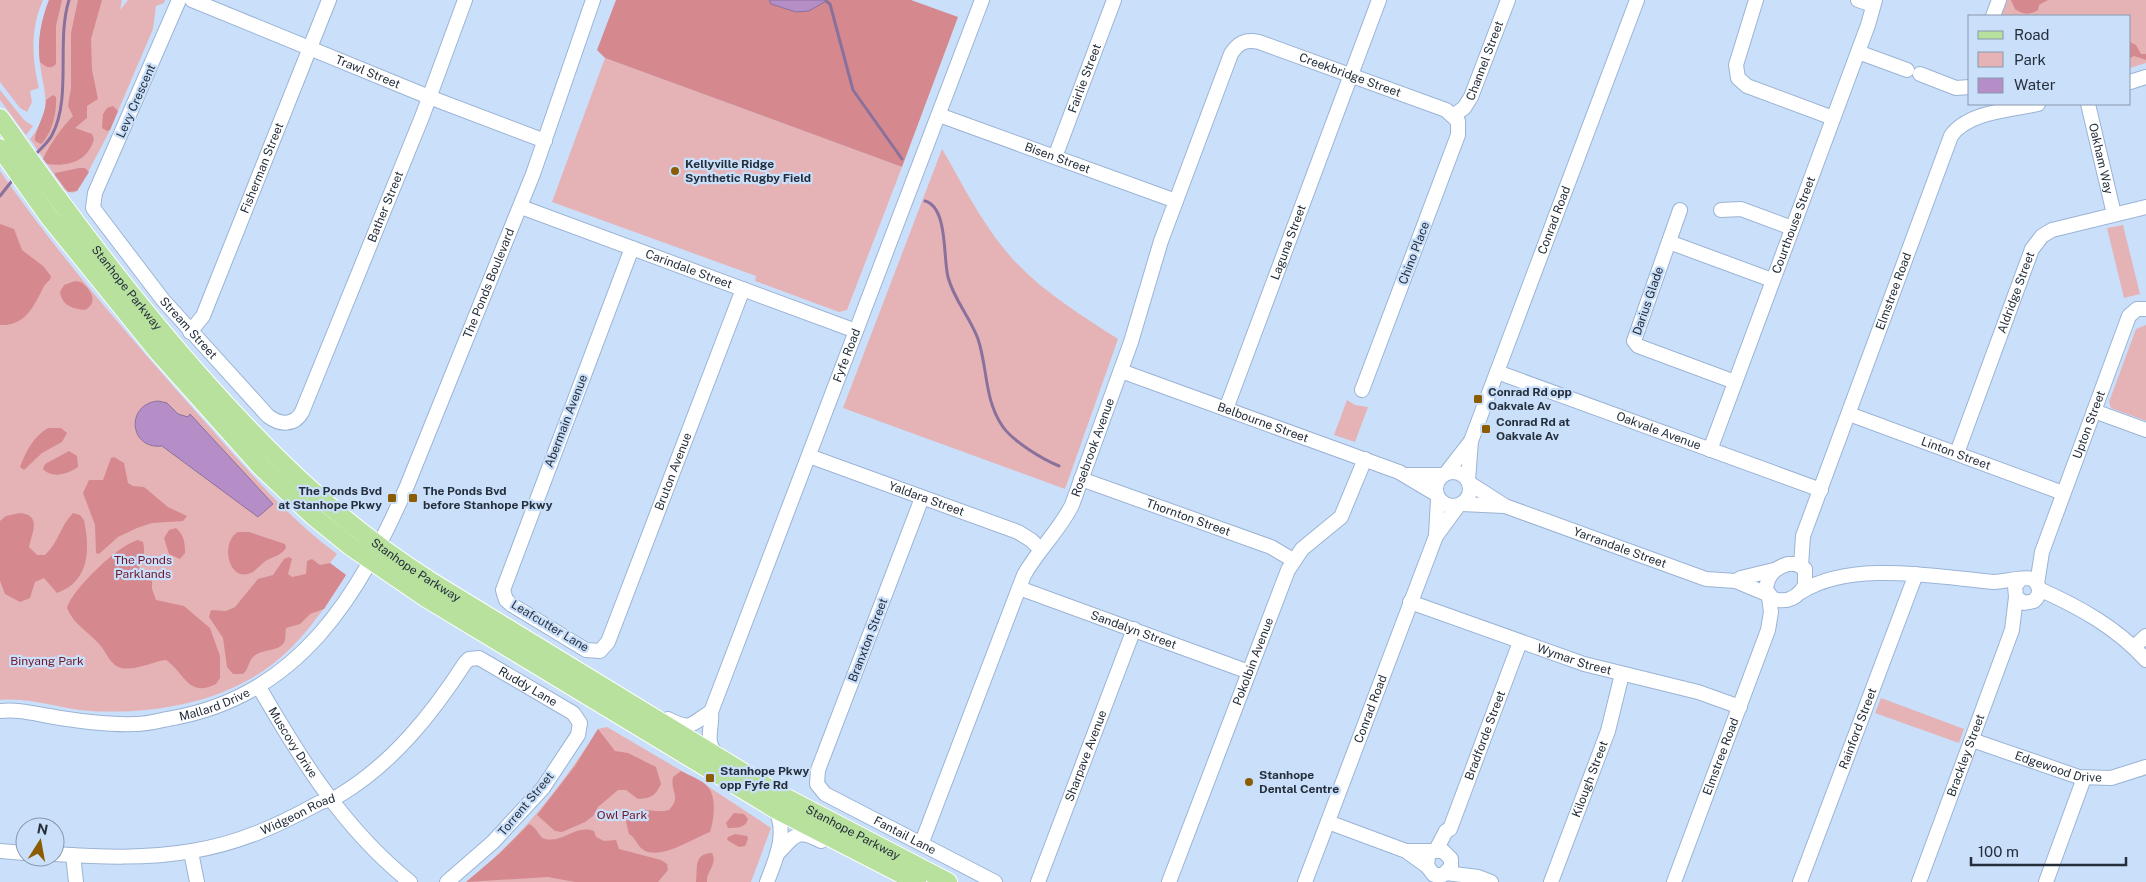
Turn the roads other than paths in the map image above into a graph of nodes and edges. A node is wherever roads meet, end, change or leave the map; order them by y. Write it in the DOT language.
graph roads {
  1 [pos="179,0"];
  2 [pos="192,0"];
  3 [pos="329,0"];
  4 [pos="465,0"];
  5 [pos="593,0"];
  6 [pos="982,0"];
  7 [pos="1114,0"];
  8 [pos="1379,0"];
  9 [pos="1508,0"];
  10 [pos="1637,0"];
  11 [pos="1756,0"];
  12 [pos="1858,0"];
  13 [pos="1999,0"];
  14 [pos="1874,3"];
  15 [pos="1992,15"];
  16 [pos="1243,42"];
  17 [pos="311,48"];
  18 [pos="1858,52"];
  19 [pos="1351,76"];
  20 [pos="2146,77"];
  21 [pos="2131,82"];
  22 [pos="1968,87"];
  23 [pos="429,97"];
  24 [pos="2033,105"];
  25 [pos="2088,105"];
  26 [pos="939,115"];
  27 [pos="1454,116"];
  28 [pos="0,118"];
  29 [pos="1833,118"];
  30 [pos="545,141"];
  31 [pos="6,147"];
  32 [pos="1054,158"];
  33 [pos="1176,201"];
  34 [pos="93,202"];
  35 [pos="521,207"];
  36 [pos="2146,207"];
  37 [pos="1680,210"];
  38 [pos="1721,210"];
  39 [pos="2114,214"];
  40 [pos="1792,228"];
  41 [pos="1669,242"];
  42 [pos="632,248"];
  43 [pos="1772,280"];
  44 [pos="743,289"];
  45 [pos="2146,309"];
  46 [pos="856,331"];
  47 [pos="190,332"];
  48 [pos="1121,371"];
  49 [pos="1497,372"];
  50 [pos="1735,382"];
  51 [pos="1362,390"];
  52 [pos="1226,409"];
  53 [pos="2094,411"];
  54 [pos="302,412"];
  55 [pos="1849,414"];
  56 [pos="2146,430"];
  57 [pos="1471,441"];
  58 [pos="1710,450"];
  59 [pos="1957,453"];
  60 [pos="808,456"];
  61 [pos="1365,459"];
  62 [pos="1405,474"];
  63 [pos="1445,474"];
  64 [pos="1081,479"];
  65 [pos="1469,482"];
  66 [pos="1821,490"];
  67 [pos="2063,492"];
  68 [pos="1437,496"];
  69 [pos="922,498"];
  70 [pos="1460,505"];
  71 [pos="1505,506"];
  72 [pos="1436,536"];
  73 [pos="1803,536"];
  74 [pos="1040,549"];
  75 [pos="2042,552"];
  76 [pos="374,554"];
  77 [pos="1293,560"];
  78 [pos="1803,567"];
  79 [pos="1777,568"];
  80 [pos="1916,574"];
  81 [pos="1838,577"];
  82 [pos="2022,579"];
  83 [pos="1736,581"];
  84 [pos="1977,581"];
  85 [pos="1019,588"];
  86 [pos="503,594"];
  87 [pos="2035,594"];
  88 [pos="1798,595"];
  89 [pos="1768,596"];
  90 [pos="2015,596"];
  91 [pos="1410,602"];
  92 [pos="1134,629"];
  93 [pos="1768,630"];
  94 [pos="2012,630"];
  95 [pos="2146,636"];
  96 [pos="1520,642"];
  97 [pos="2134,647"];
  98 [pos="600,650"];
  99 [pos="483,659"];
  100 [pos="2146,660"];
  101 [pos="1249,672"];
  102 [pos="1622,674"];
  103 [pos="259,687"];
  104 [pos="621,698"];
  105 [pos="1740,707"];
  106 [pos="0,711"];
  107 [pos="711,712"];
  108 [pos="573,713"];
  109 [pos="1972,740"];
  110 [pos="722,760"];
  111 [pos="2146,767"];
  112 [pos="2084,778"];
  113 [pos="817,784"];
  114 [pos="330,799"];
  115 [pos="776,809"];
  116 [pos="1328,822"];
  117 [pos="922,842"];
  118 [pos="0,851"];
  119 [pos="15,852"];
  120 [pos="191,852"];
  121 [pos="777,854"];
  122 [pos="65,855"];
  123 [pos="72,855"];
  124 [pos="868,858"];
  125 [pos="1436,862"];
  126 [pos="1442,877"];
  127 [pos="1478,877"];
  128 [pos="1676,881"];
  129 [pos="76,882"];
  130 [pos="197,882"];
  131 [pos="410,882"];
  132 [pos="447,882"];
  133 [pos="767,882"];
  134 [pos="917,882"];
  135 [pos="948,882"];
  136 [pos="995,882"];
  137 [pos="1038,882"];
  138 [pos="1169,882"];
  139 [pos="1304,882"];
  140 [pos="1491,882"];
  141 [pos="1551,882"];
  142 [pos="1800,882"];
  143 [pos="1919,882"];
  144 [pos="2046,882"];
  1 -- 34 [label="street, Levy Crescent"];
  2 -- 17 [label="street, Trawl Street"];
  3 -- 17 [label="street, Fisherman Street"];
  4 -- 23 [label="street, Bather Street"];
  5 -- 30 [label="street, The Ponds Boulevard"];
  6 -- 26 [label="street, Fyfe Road"];
  7 -- 32 [label="street, Fairlie Street"];
  8 -- 19 [label="street, Laguna Street"];
  9 -- 27 [label="street, Channel Street"];
  10 -- 49 [label="street, Conrad Road"];
  11 -- 29 [label="street"];
  12 -- 14 [label="street"];
  13 -- 15 [label="street"];
  14 -- 18 [label="street, Courthouse Street"];
  16 -- 19 [label="street, Creekbridge Street"];
  16 -- 33 [label="street, Rosebrook Avenue"];
  17 -- 23 [label="street, Trawl Street"];
  17 -- 47 [label="street, Fisherman Street"];
  18 -- 22 [label="street"];
  18 -- 29 [label="street, Courthouse Street"];
  19 -- 27 [label="street, Creekbridge Street"];
  19 -- 52 [label="street, Laguna Street"];
  20 -- 21 [label="street"];
  23 -- 30 [label="street, Trawl Street"];
  23 -- 54 [label="street, Bather Street"];
  24 -- 55 [label="street, Elmstree Road"];
  25 -- 39 [label="street, Oakham Way"];
  26 -- 32 [label="street, Bisen Street"];
  26 -- 46 [label="street, Fyfe Road"];
  27 -- 51 [label="street, Chino Place"];
  28 -- 31 [label="main road, Stanhope Parkway"];
  29 -- 40 [label="street, Courthouse Street"];
  30 -- 35 [label="street, The Ponds Boulevard"];
  31 -- 76 [label="main road, Stanhope Parkway"];
  31 -- 76 [label="main road, Stanhope Parkway"];
  32 -- 33 [label="street, Bisen Street"];
  33 -- 48 [label="street, Rosebrook Avenue"];
  34 -- 47 [label="street, Stream Street"];
  35 -- 42 [label="street, Carindale Street"];
  35 -- 76 [label="street, The Ponds Boulevard"];
  36 -- 39 [label="street, Aldridge Street"];
  37 -- 41 [label="street, Darius Glade"];
  38 -- 40 [label="street"];
  39 -- 59 [label="street, Aldridge Street"];
  40 -- 43 [label="street, Courthouse Street"];
  41 -- 43 [label="street"];
  41 -- 50 [label="street, Darius Glade"];
  42 -- 44 [label="street, Carindale Street"];
  42 -- 86 [label="street, Abermain Avenue"];
  43 -- 50 [label="street, Courthouse Street"];
  44 -- 46 [label="street, Carindale Street"];
  44 -- 98 [label="street, Bruton Avenue"];
  45 -- 53 [label="street, Upton Street"];
  46 -- 60 [label="street, Fyfe Road"];
  47 -- 54 [label="street, Stream Street"];
  48 -- 52 [label="street, Belbourne Street"];
  48 -- 64 [label="street, Rosebrook Avenue"];
  49 -- 57 [label="street, Conrad Road"];
  49 -- 58 [label="street, Oakvale Avenue"];
  50 -- 58 [label="street, Courthouse Street"];
  52 -- 61 [label="street, Belbourne Street"];
  53 -- 56 [label="street"];
  53 -- 67 [label="street, Upton Street"];
  55 -- 59 [label="street, Linton Street"];
  55 -- 66 [label="street, Elmstree Road"];
  57 -- 63 [label="street, Conrad Road"];
  57 -- 65 [label="street, Conrad Road"];
  58 -- 66 [label="street, Oakvale Avenue"];
  59 -- 67 [label="street, Linton Street"];
  60 -- 69 [label="street, Yaldara Street"];
  60 -- 107 [label="street, Fyfe Road"];
  61 -- 62 [label="street, Belbourne Street"];
  61 -- 77 [label="street, Pokolbin Avenue"];
  62 -- 63 [label="street, Belbourne Street"];
  62 -- 68 [label="street, Belbourne Street"];
  63 -- 65 [label="street"];
  63 -- 68 [label="street"];
  64 -- 74 [label="street, Rosebrook Avenue"];
  64 -- 77 [label="street, Thornton Street"];
  65 -- 70 [label="street"];
  65 -- 71 [label="street, Yarrandale Street"];
  66 -- 73 [label="street, Elmstree Road"];
  67 -- 75 [label="street, Upton Street"];
  68 -- 70 [label="street"];
  68 -- 72 [label="street, Conrad Road"];
  69 -- 74 [label="street, Yaldara Street"];
  69 -- 113 [label="street, Branxton Street"];
  70 -- 71 [label="street, Yarrandale Street"];
  70 -- 72 [label="street, Conrad Road"];
  71 -- 83 [label="street, Yarrandale Street"];
  72 -- 91 [label="street, Conrad Road"];
  73 -- 78 [label="street, Elmstree Road"];
  73 -- 79 [label="street, Elmstree Road"];
  74 -- 85 [label="street, Rosebrook Avenue"];
  75 -- 82 [label="street, Upton Street"];
  75 -- 87 [label="street, Upton Street"];
  76 -- 103 [label="street, Mallard Drive"];
  76 -- 104 [label="main road, Stanhope Parkway"];
  76 -- 115 [label="main road, Stanhope Parkway"];
  77 -- 101 [label="street, Pokolbin Avenue"];
  78 -- 79 [label="street"];
  78 -- 81 [label="street"];
  78 -- 88 [label="street"];
  79 -- 83 [label="street, Yarrandale Street"];
  79 -- 89 [label="street"];
  80 -- 81 [label="street"];
  80 -- 84 [label="street"];
  80 -- 142 [label="street, Rainford Street"];
  81 -- 88 [label="street"];
  82 -- 84 [label="street"];
  82 -- 87 [label="street"];
  82 -- 90 [label="street"];
  83 -- 89 [label="street, Yarrandale Street"];
  84 -- 90 [label="street"];
  85 -- 92 [label="street, Sandalyn Street"];
  85 -- 117 [label="street, Rosebrook Avenue"];
  86 -- 98 [label="street, Leafcutter Lane"];
  87 -- 90 [label="street"];
  87 -- 94 [label="street, Brackley Street"];
  87 -- 97 [label="street"];
  88 -- 89 [label="street"];
  88 -- 93 [label="street, Elmstree Road"];
  89 -- 93 [label="street, Elmstree Road"];
  90 -- 94 [label="street, Brackley Street"];
  91 -- 96 [label="street, Wymar Street"];
  91 -- 116 [label="street, Conrad Road"];
  92 -- 101 [label="street, Sandalyn Street"];
  92 -- 137 [label="street, Sharpave Avenue"];
  93 -- 105 [label="street, Elmstree Road"];
  94 -- 109 [label="street, Brackley Street"];
  95 -- 97 [label="street"];
  96 -- 102 [label="street, Wymar Street"];
  96 -- 125 [label="street, Bradforde Street"];
  97 -- 100 [label="street"];
  99 -- 108 [label="street, Ruddy Lane"];
  99 -- 114 [label="street, Widgeon Road"];
  101 -- 138 [label="street, Pokolbin Avenue"];
  102 -- 105 [label="street, Wymar Street"];
  102 -- 141 [label="street, Kilough Street"];
  103 -- 106 [label="street, Mallard Drive"];
  103 -- 114 [label="street, Muscovy Drive"];
  104 -- 107 [label="street"];
  104 -- 110 [label="main road, Stanhope Parkway"];
  105 -- 128 [label="street, Elmstree Road"];
  107 -- 110 [label="street, Fyfe Road"];
  108 -- 132 [label="street, Torrent Street"];
  109 -- 112 [label="street, Edgewood Drive"];
  109 -- 143 [label="street, Brackley Street"];
  110 -- 135 [label="main road, Stanhope Parkway"];
  111 -- 112 [label="street, Edgewood Drive"];
  112 -- 144 [label="street"];
  113 -- 117 [label="street, Fantail Lane"];
  114 -- 120 [label="street, Widgeon Road"];
  114 -- 131 [label="street, Muscovy Drive"];
  115 -- 121 [label="street"];
  115 -- 124 [label="main road, Stanhope Parkway"];
  116 -- 125 [label="street"];
  116 -- 139 [label="street, Conrad Road"];
  117 -- 136 [label="street, Fantail Lane"];
  118 -- 119 [label="street"];
  120 -- 123 [label="street, Widgeon Road"];
  120 -- 130 [label="street"];
  121 -- 124 [label="street"];
  121 -- 133 [label="street"];
  122 -- 123 [label="street, Widgeon Road"];
  123 -- 129 [label="street"];
  124 -- 134 [label="main road, Stanhope Parkway"];
  125 -- 126 [label="street, Bradforde Street"];
  125 -- 127 [label="street"];
  126 -- 127 [label="street"];
  127 -- 140 [label="street"];
}
